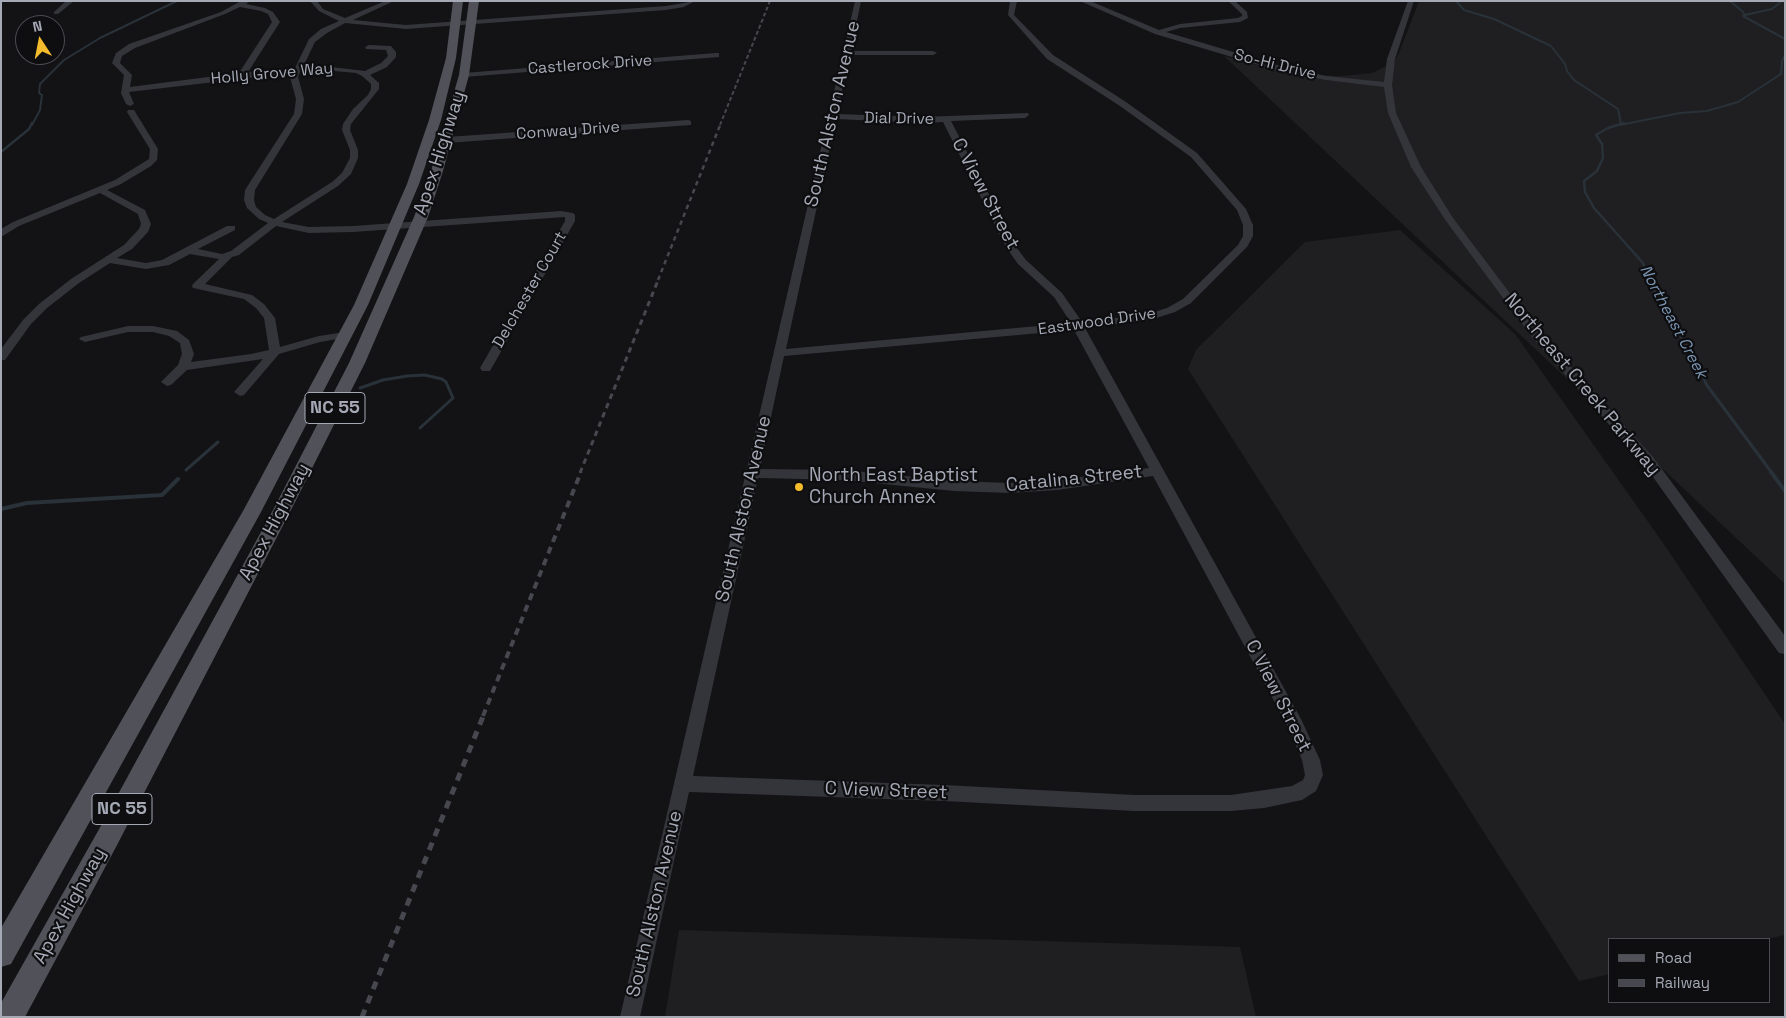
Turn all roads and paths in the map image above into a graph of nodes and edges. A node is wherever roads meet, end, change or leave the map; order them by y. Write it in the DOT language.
graph roads {
  1 [pos="71,1"];
  2 [pos="247,1"];
  3 [pos="313,1"];
  4 [pos="391,1"];
  5 [pos="458,1"];
  6 [pos="474,1"];
  7 [pos="692,1"];
  8 [pos="858,1"];
  9 [pos="1014,1"];
  10 [pos="1083,1"];
  11 [pos="1231,1"];
  12 [pos="1411,1"];
  13 [pos="239,5"];
  14 [pos="56,13"];
  15 [pos="346,20"];
  16 [pos="471,22"];
  17 [pos="457,23"];
  18 [pos="1158,32"];
  19 [pos="368,47"];
  20 [pos="847,53"];
  21 [pos="934,53"];
  22 [pos="716,55"];
  23 [pos="296,70"];
  24 [pos="365,74"];
  25 [pos="242,75"];
  26 [pos="464,75"];
  27 [pos="1388,85"];
  28 [pos="125,90"];
  29 [pos="1026,115"];
  30 [pos="832,116"];
  31 [pos="946,119"];
  32 [pos="688,123"];
  33 [pos="447,140"];
  34 [pos="100,190"];
  35 [pos="274,222"];
  36 [pos="406,225"];
  37 [pos="231,228"];
  38 [pos="1,234"];
  39 [pos="191,251"];
  40 [pos="228,256"];
  41 [pos="108,260"];
  42 [pos="1078,326"];
  43 [pos="345,336"];
  44 [pos="85,339"];
  45 [pos="275,352"];
  46 [pos="779,353"];
  47 [pos="1,357"];
  48 [pos="183,367"];
  49 [pos="486,368"];
  50 [pos="167,382"];
  51 [pos="240,392"];
  52 [pos="1157,471"];
  53 [pos="752,473"];
  54 [pos="1785,648"];
  55 [pos="682,784"];
  56 [pos="1,954"];
  57 [pos="9,1017"];
  58 [pos="630,1017"];
  1 -- 14 [label="street"];
  2 -- 13 [label="street"];
  3 -- 15 [label="street"];
  4 -- 15 [label="street"];
  5 -- 17 [label="main road, Apex Highway / NC 55"];
  6 -- 16 [label="main road, Apex Highway / NC 55"];
  7 -- 16 [label="street"];
  8 -- 20 [label="street, South Alston Avenue"];
  9 -- 42 [label="street, Eastwood Drive"];
  10 -- 18 [label="street, So-Hi Drive"];
  11 -- 18 [label="street"];
  12 -- 27 [label="street"];
  13 -- 25 [label="street"];
  13 -- 28 [label="street"];
  15 -- 17 [label="street"];
  15 -- 23 [label="street"];
  16 -- 17 [label="street"];
  16 -- 26 [label="main road, Apex Highway / NC 55"];
  17 -- 36 [label="main road, Apex Highway / NC 55"];
  18 -- 27 [label="street, So-Hi Drive"];
  19 -- 24 [label="street"];
  20 -- 21 [label="street"];
  20 -- 30 [label="street, South Alston Avenue"];
  22 -- 26 [label="street, Castlerock Drive"];
  23 -- 24 [label="street, Holly Grove Way"];
  23 -- 25 [label="street, Holly Grove Way"];
  23 -- 35 [label="street"];
  24 -- 35 [label="street"];
  25 -- 28 [label="street, Holly Grove Way"];
  26 -- 33 [label="main road, Apex Highway / NC 55"];
  27 -- 54 [label="street, Northeast Creek Parkway"];
  28 -- 34 [label="street"];
  29 -- 31 [label="street, Dial Drive"];
  30 -- 31 [label="street, Dial Drive"];
  30 -- 46 [label="street, South Alston Avenue"];
  31 -- 42 [label="street, C View Street"];
  32 -- 33 [label="street, Conway Drive"];
  33 -- 36 [label="main road, Apex Highway / NC 55"];
  34 -- 38 [label="street"];
  34 -- 41 [label="street"];
  35 -- 36 [label="street"];
  35 -- 40 [label="street"];
  36 -- 43 [label="main road, Apex Highway / NC 55"];
  36 -- 49 [label="street, Delchester Court"];
  36 -- 57 [label="main road, Apex Highway / NC 55"];
  37 -- 39 [label="street"];
  39 -- 40 [label="street"];
  39 -- 41 [label="street"];
  40 -- 45 [label="street"];
  41 -- 47 [label="street"];
  42 -- 46 [label="street, Eastwood Drive"];
  42 -- 52 [label="street, C View Street"];
  43 -- 45 [label="street"];
  43 -- 56 [label="main road, Apex Highway / NC 55"];
  44 -- 48 [label="street"];
  45 -- 48 [label="street"];
  45 -- 51 [label="street"];
  46 -- 53 [label="street, South Alston Avenue"];
  48 -- 50 [label="street"];
  52 -- 53 [label="street, Catalina Street"];
  52 -- 55 [label="street, C View Street"];
  53 -- 55 [label="street, South Alston Avenue"];
  55 -- 58 [label="street, South Alston Avenue"];
}
